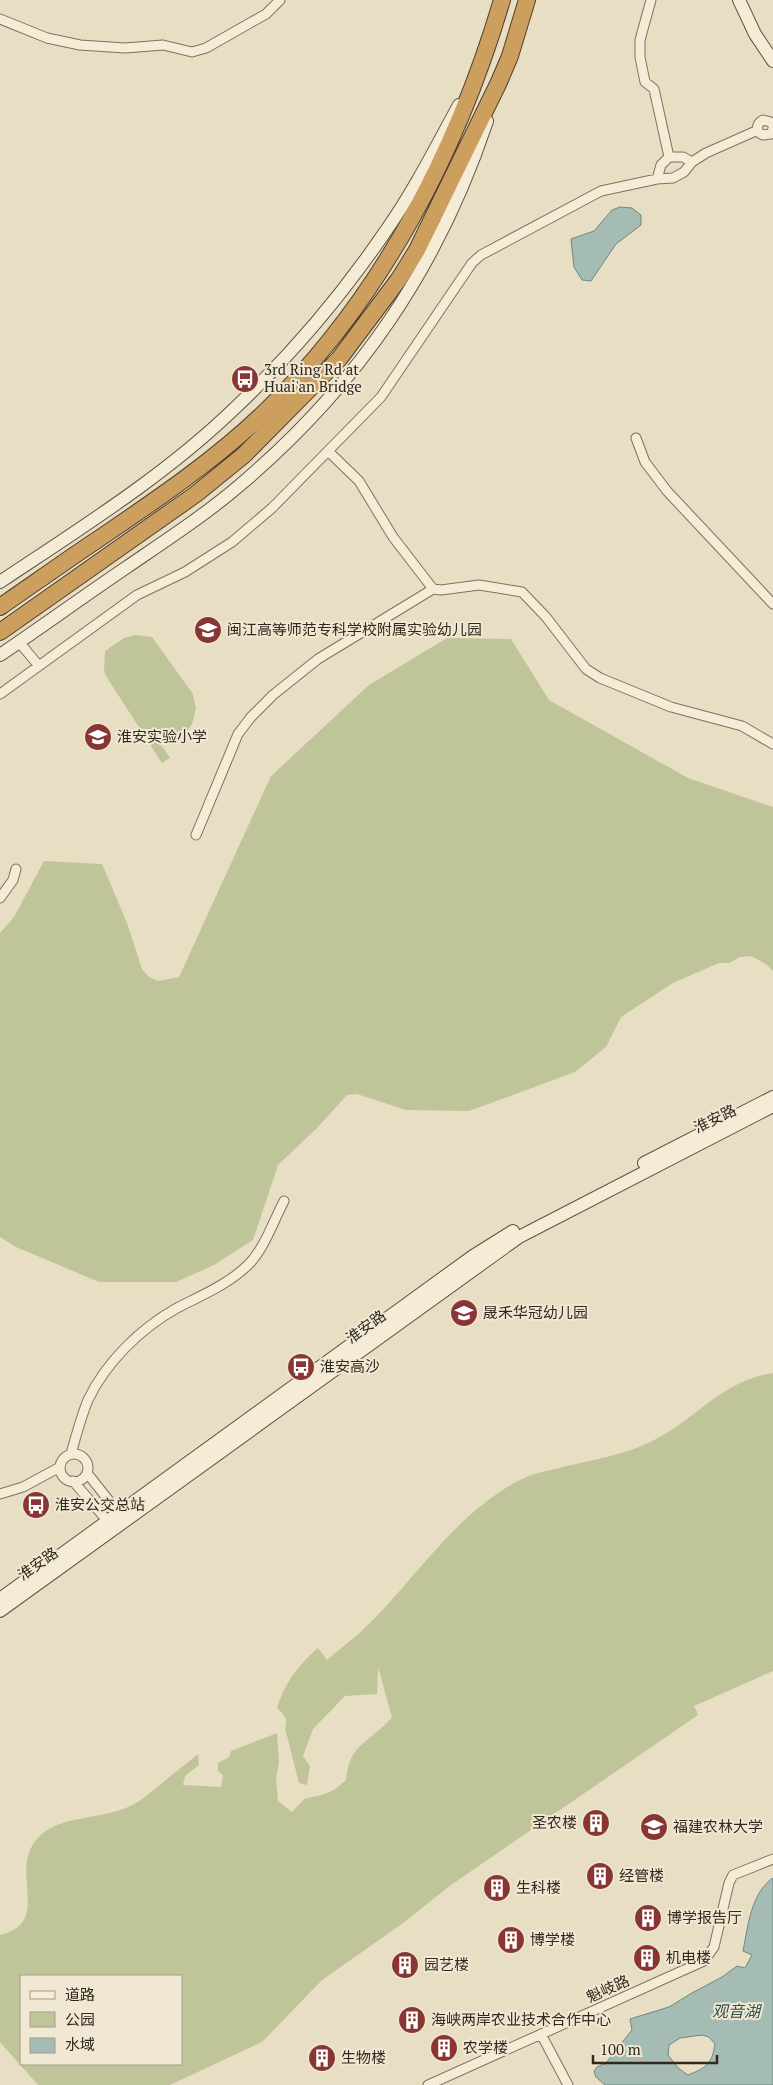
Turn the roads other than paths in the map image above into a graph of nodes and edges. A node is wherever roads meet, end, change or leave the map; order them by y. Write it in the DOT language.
graph roads {
  1 [pos="280,0"];
  2 [pos="502,0"];
  3 [pos="527,0"];
  4 [pos="651,0"];
  5 [pos="739,0"];
  6 [pos="743,0"];
  7 [pos="0,19"];
  8 [pos="773,50"];
  9 [pos="773,61"];
  10 [pos="481,63"];
  11 [pos="500,82"];
  12 [pos="773,114"];
  13 [pos="763,120"];
  14 [pos="773,129"];
  15 [pos="758,130"];
  16 [pos="669,157"];
  17 [pos="692,162"];
  18 [pos="657,178"];
  19 [pos="636,438"];
  20 [pos="328,451"];
  21 [pos="0,582"];
  22 [pos="433,589"];
  23 [pos="773,604"];
  24 [pos="0,607"];
  25 [pos="0,632"];
  26 [pos="19,642"];
  27 [pos="0,656"];
  28 [pos="38,666"];
  29 [pos="0,694"];
  30 [pos="773,744"];
  31 [pos="196,835"];
  32 [pos="16,869"];
  33 [pos="0,898"];
  34 [pos="773,1097"];
  35 [pos="773,1106"];
  36 [pos="284,1202"];
  37 [pos="71,1454"];
  38 [pos="60,1467"];
  39 [pos="87,1472"];
  40 [pos="74,1481"];
  41 [pos="0,1494"];
  42 [pos="122,1518"];
  43 [pos="111,1526"];
  44 [pos="0,1599"];
  45 [pos="0,1611"];
  46 [pos="773,1859"];
  47 [pos="541,2034"];
  48 [pos="428,2085"];
  49 [pos="568,2085"];
  1 -- 7 [label="street"];
  2 -- 10 [label="highway"];
  3 -- 11 [label="highway"];
  4 -- 16 [label="street"];
  5 -- 9 [label="main road"];
  6 -- 8 [label="main road"];
  10 -- 21 [label="main road"];
  10 -- 24 [label="highway"];
  11 -- 25 [label="highway"];
  11 -- 26 [label="main road"];
  12 -- 13 [label="street"];
  13 -- 14 [label="street"];
  13 -- 15 [label="street"];
  14 -- 15 [label="street"];
  15 -- 17 [label="street"];
  16 -- 17 [label="street"];
  16 -- 18 [label="street"];
  17 -- 18 [label="street"];
  18 -- 20 [label="street"];
  19 -- 23 [label="street"];
  20 -- 22 [label="street"];
  20 -- 28 [label="street"];
  22 -- 30 [label="street"];
  22 -- 31 [label="street"];
  26 -- 27 [label="main road"];
  26 -- 28 [label="street"];
  28 -- 29 [label="street"];
  32 -- 33 [label="street"];
  34 -- 42 [label="main road, 淮安路"];
  35 -- 42 [label="main road, 淮安路"];
  36 -- 37 [label="street"];
  37 -- 38 [label="street"];
  37 -- 39 [label="street"];
  38 -- 40 [label="street"];
  38 -- 41 [label="street"];
  39 -- 40 [label="street"];
  39 -- 42 [label="street"];
  40 -- 43 [label="street"];
  42 -- 43 [label="main road, 淮安路"];
  43 -- 44 [label="main road, 淮安路"];
  43 -- 45 [label="main road, 淮安路"];
  46 -- 47 [label="street, 魁岐路"];
  47 -- 48 [label="street, 魁岐路"];
  47 -- 49 [label="street"];
}
